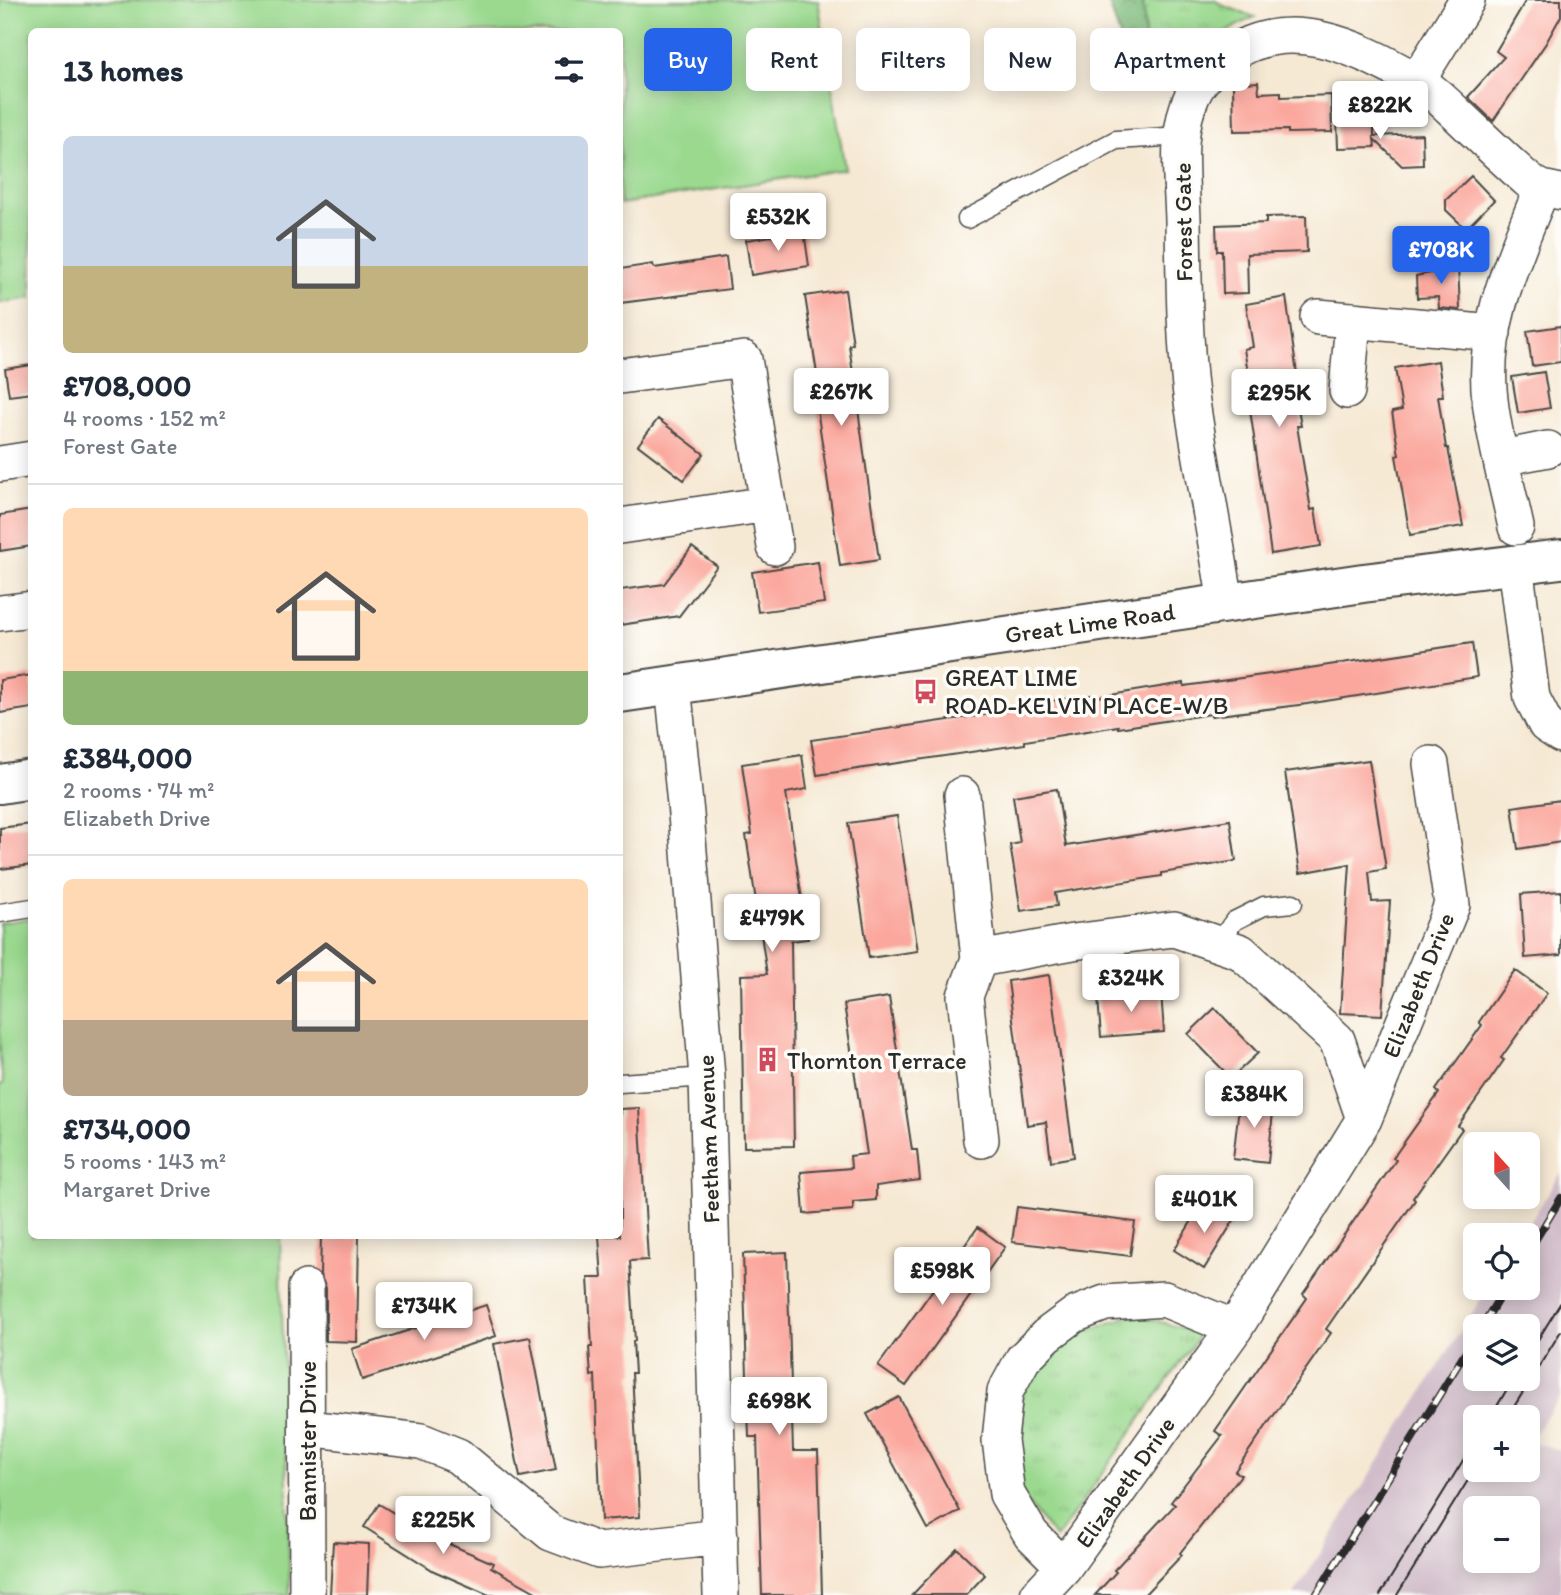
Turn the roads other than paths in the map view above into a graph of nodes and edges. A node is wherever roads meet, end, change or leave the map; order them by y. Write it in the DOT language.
graph roads {
  1 [pos="1467,0"];
  2 [pos="1417,81"];
  3 [pos="1182,136"];
  4 [pos="1552,190"];
  5 [pos="967,219"];
  6 [pos="1318,317"];
  7 [pos="1353,320"];
  8 [pos="1493,332"];
  9 [pos="623,376"];
  10 [pos="1347,391"];
  11 [pos="1548,449"];
  12 [pos="1502,458"];
  13 [pos="28,460"];
  14 [pos="0,464"];
  15 [pos="768,504"];
  16 [pos="623,526"];
  17 [pos="1516,527"];
  18 [pos="775,547"];
  19 [pos="1561,559"];
  20 [pos="1515,564"];
  21 [pos="1226,603"];
  22 [pos="28,610"];
  23 [pos="0,614"];
  24 [pos="673,685"];
  25 [pos="623,693"];
  26 [pos="1561,735"];
  27 [pos="1431,764"];
  28 [pos="28,780"];
  29 [pos="0,784"];
  30 [pos="962,795"];
  31 [pos="1293,903"];
  32 [pos="28,909"];
  33 [pos="0,913"];
  34 [pos="1218,944"];
  35 [pos="979,959"];
  36 [pos="706,1077"];
  37 [pos="623,1083"];
  38 [pos="1364,1119"];
  39 [pos="981,1140"];
  40 [pos="306,1288"];
  41 [pos="1235,1328"];
  42 [pos="307,1428"];
  43 [pos="720,1537"];
  44 [pos="1064,1567"];
  45 [pos="307,1595"];
  46 [pos="721,1595"];
  47 [pos="1038,1595"];
  1 -- 2 [label="street"];
  2 -- 3 [label="street, Forest Gate"];
  2 -- 4 [label="street, Forest Gate"];
  3 -- 5 [label="lane"];
  3 -- 21 [label="street, Forest Gate"];
  4 -- 8 [label="street, Forest Gate"];
  6 -- 7 [label="street"];
  7 -- 8 [label="street"];
  7 -- 10 [label="street"];
  8 -- 12 [label="street, Forest Gate"];
  9 -- 15 [label="street"];
  11 -- 12 [label="street"];
  12 -- 17 [label="street, Forest Gate"];
  13 -- 14 [label="street"];
  15 -- 16 [label="street"];
  15 -- 18 [label="street"];
  19 -- 20 [label="main road, Great Lime Road"];
  20 -- 21 [label="main road, Great Lime Road"];
  20 -- 26 [label="street"];
  21 -- 24 [label="main road, Great Lime Road"];
  22 -- 23 [label="street"];
  24 -- 25 [label="main road, Great Lime Road"];
  24 -- 36 [label="street, Feetham Avenue"];
  27 -- 38 [label="street, Elizabeth Drive"];
  28 -- 29 [label="main road"];
  30 -- 35 [label="street"];
  31 -- 34 [label="lane"];
  32 -- 33 [label="lane"];
  34 -- 35 [label="street, Elizabeth Drive"];
  34 -- 38 [label="street, Elizabeth Drive"];
  35 -- 39 [label="street"];
  36 -- 37 [label="lane"];
  36 -- 43 [label="street, Feetham Avenue"];
  38 -- 41 [label="street, Elizabeth Drive"];
  40 -- 42 [label="street, Bannister Drive"];
  41 -- 44 [label="street, Elizabeth Drive"];
  41 -- 44 [label="street, Elizabeth Drive"];
  42 -- 43 [label="street"];
  42 -- 45 [label="street, Bannister Drive"];
  43 -- 46 [label="street, Feetham Avenue"];
  44 -- 47 [label="street, Elizabeth Drive"];
}
